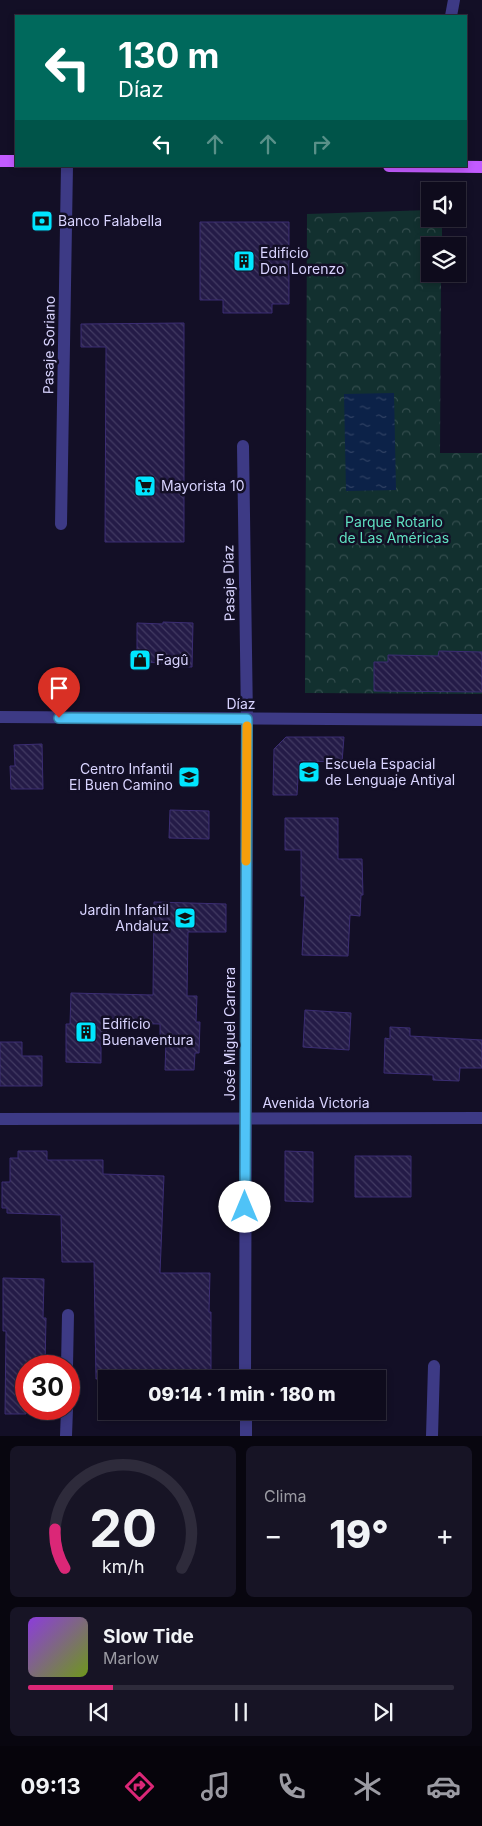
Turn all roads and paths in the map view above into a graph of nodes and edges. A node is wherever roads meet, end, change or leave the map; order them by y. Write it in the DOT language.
graph roads {
  1 [pos="454,0"];
  2 [pos="451,15"];
  3 [pos="0,161"];
  4 [pos="15,162"];
  5 [pos="67,167"];
  6 [pos="467,167"];
  7 [pos="482,167"];
  8 [pos="243,446"];
  9 [pos="61,524"];
  10 [pos="0,717"];
  11 [pos="247,719"];
  12 [pos="482,720"];
  13 [pos="0,1118"];
  14 [pos="245,1118"];
  15 [pos="482,1118"];
  16 [pos="68,1315"];
  17 [pos="67,1355"];
  18 [pos="434,1366"];
  19 [pos="246,1370"];
  20 [pos="67,1420"];
  21 [pos="246,1420"];
  22 [pos="66,1436"];
  23 [pos="246,1436"];
  24 [pos="432,1436"];
  1 -- 2 [label="street"];
  3 -- 4 [label="main road"];
  5 -- 9 [label="street, Pasaje Soriano"];
  6 -- 7 [label="main road"];
  8 -- 11 [label="street, Pasaje Díaz"];
  10 -- 11 [label="street, Díaz"];
  11 -- 12 [label="street, Díaz"];
  11 -- 14 [label="street, José Miguel Carrera"];
  13 -- 14 [label="street, Avenida Victoria"];
  14 -- 15 [label="street, Avenida Victoria"];
  14 -- 19 [label="street, José Miguel Carrera"];
  16 -- 17 [label="street"];
  18 -- 24 [label="street"];
  20 -- 22 [label="street"];
  21 -- 23 [label="street"];
}
